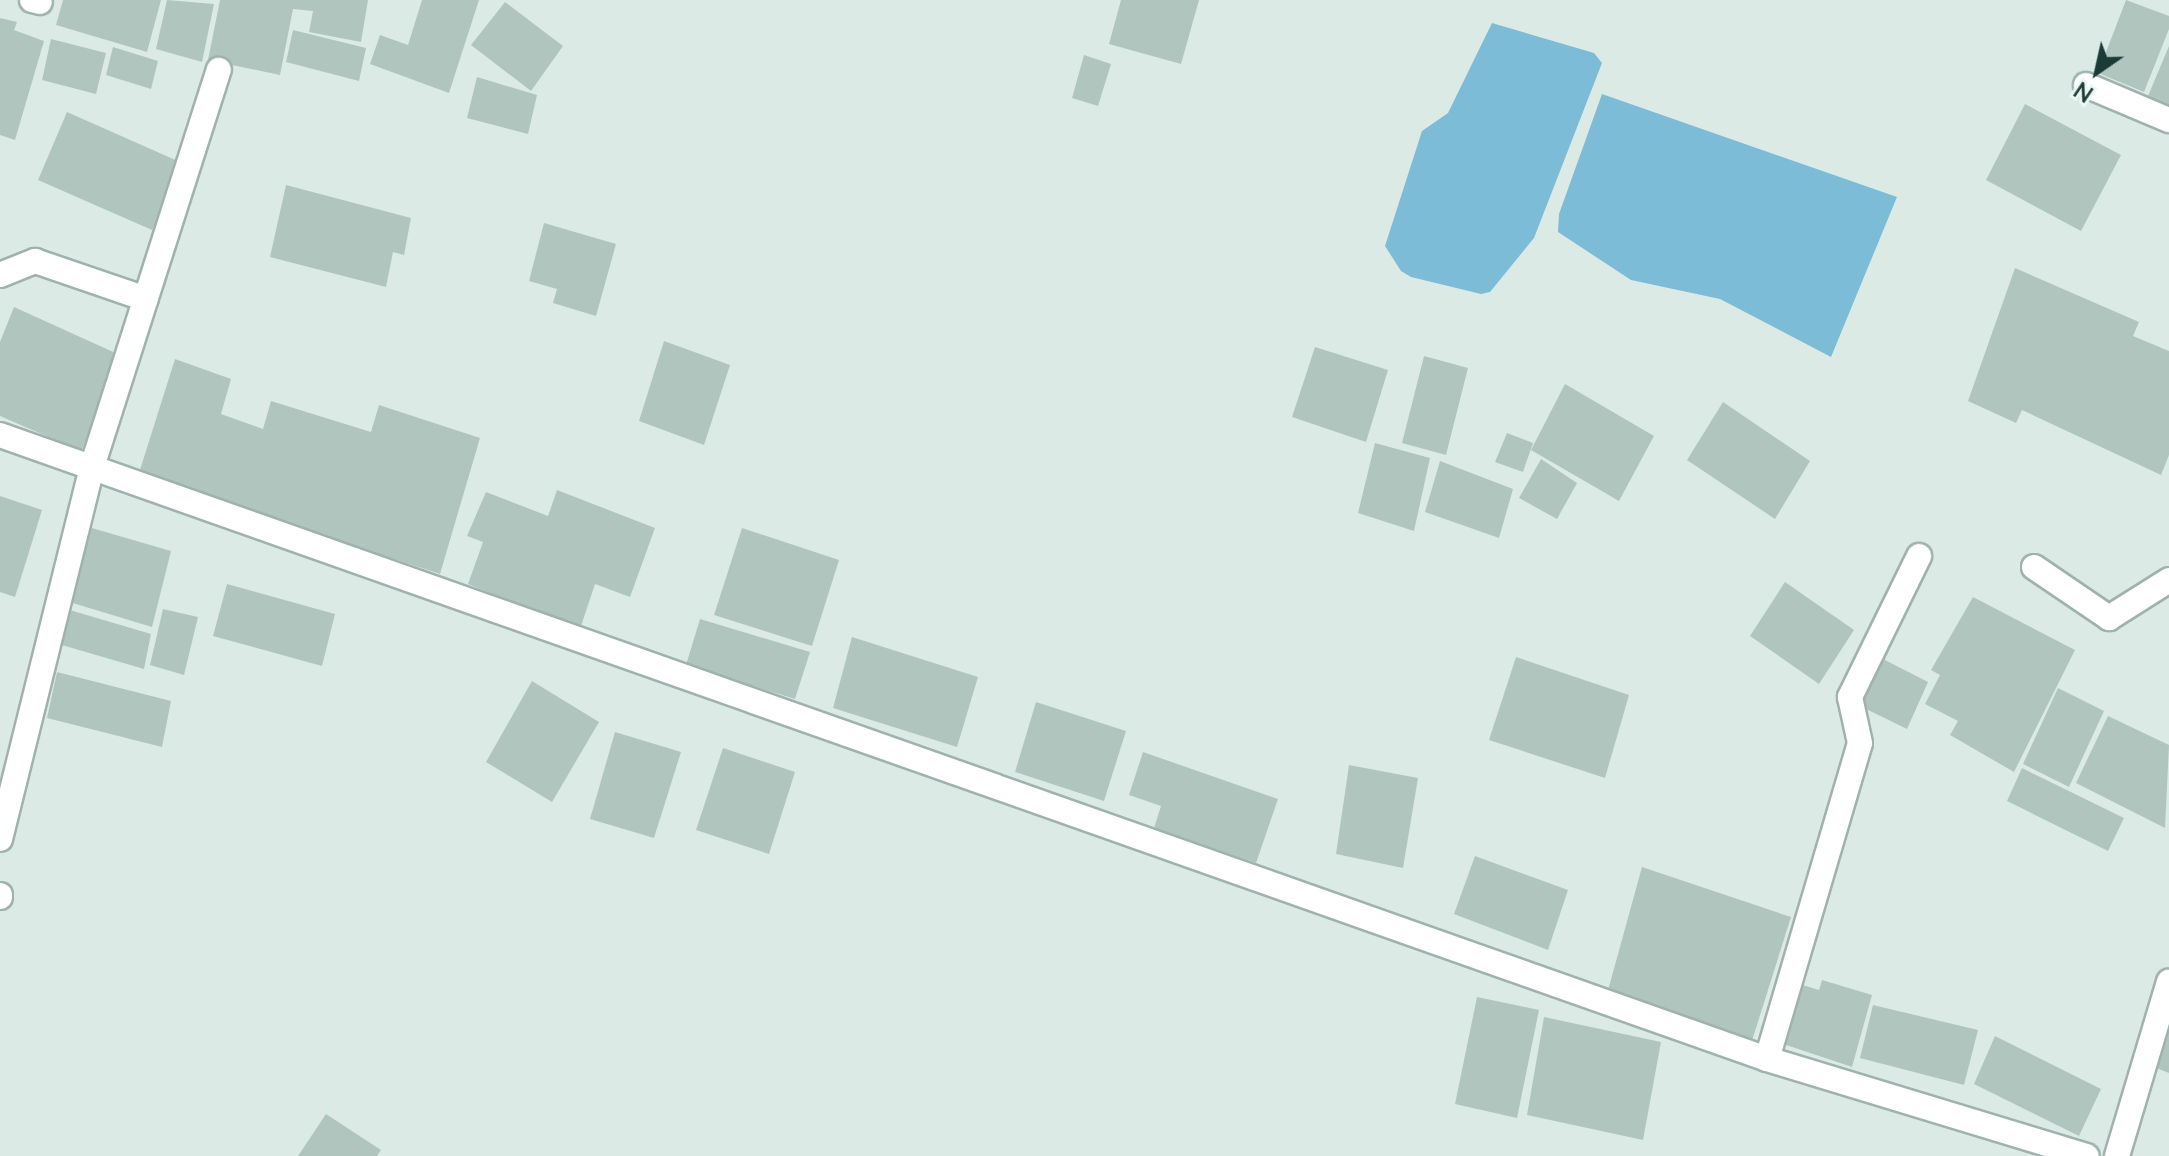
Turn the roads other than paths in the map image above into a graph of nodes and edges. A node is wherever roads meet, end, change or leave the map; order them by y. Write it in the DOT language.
graph roads {
  1 [pos="219,70"];
  2 [pos="2086,85"];
  3 [pos="2169,120"];
  4 [pos="0,275"];
  5 [pos="146,299"];
  6 [pos="0,435"];
  7 [pos="92,467"];
  8 [pos="1919,556"];
  9 [pos="2034,567"];
  10 [pos="2169,580"];
  11 [pos="0,839"];
  12 [pos="2169,982"];
  13 [pos="1767,1059"];
  14 [pos="2087,1156"];
  15 [pos="2117,1156"];
  1 -- 5 [label="street"];
  2 -- 3 [label="street"];
  4 -- 5 [label="street"];
  5 -- 7 [label="street"];
  6 -- 7 [label="street"];
  7 -- 11 [label="street"];
  7 -- 13 [label="street"];
  8 -- 13 [label="street"];
  9 -- 10 [label="street"];
  12 -- 15 [label="street"];
  13 -- 14 [label="street"];
}
